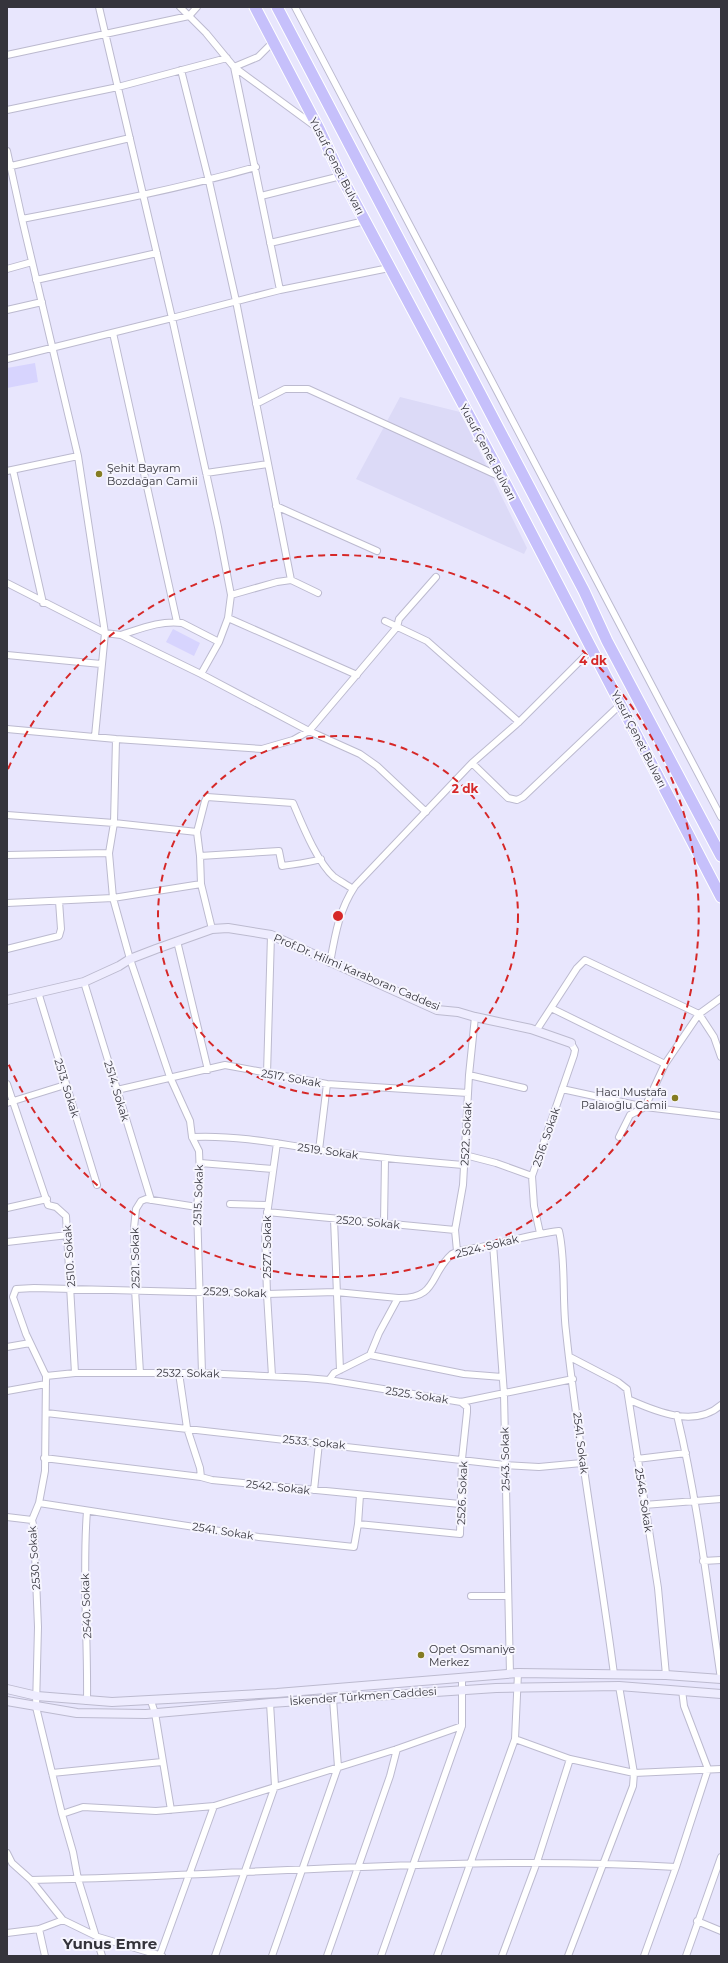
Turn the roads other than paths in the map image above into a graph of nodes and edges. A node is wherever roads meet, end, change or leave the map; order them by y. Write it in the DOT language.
graph roads {
  1 [pos="100,7"];
  2 [pos="180,7"];
  3 [pos="197,7"];
  4 [pos="255,7"];
  5 [pos="277,7"];
  6 [pos="295,7"];
  7 [pos="189,16"];
  8 [pos="106,35"];
  9 [pos="273,42"];
  10 [pos="7,56"];
  11 [pos="227,58"];
  12 [pos="234,67"];
  13 [pos="181,70"];
  14 [pos="118,87"];
  15 [pos="7,110"];
  16 [pos="319,129"];
  17 [pos="130,138"];
  18 [pos="7,150"];
  19 [pos="9,166"];
  20 [pos="256,168"];
  21 [pos="340,176"];
  22 [pos="209,181"];
  23 [pos="143,195"];
  24 [pos="261,196"];
  25 [pos="22,219"];
  26 [pos="365,221"];
  27 [pos="270,243"];
  28 [pos="157,253"];
  29 [pos="32,262"];
  30 [pos="389,268"];
  31 [pos="7,269"];
  32 [pos="36,280"];
  33 [pos="280,290"];
  34 [pos="236,301"];
  35 [pos="42,302"];
  36 [pos="7,310"];
  37 [pos="172,318"];
  38 [pos="113,333"];
  39 [pos="53,348"];
  40 [pos="7,359"];
  41 [pos="256,404"];
  42 [pos="78,456"];
  43 [pos="268,464"];
  44 [pos="10,470"];
  45 [pos="206,473"];
  46 [pos="502,477"];
  47 [pos="276,506"];
  48 [pos="378,551"];
  49 [pos="436,577"];
  50 [pos="291,580"];
  51 [pos="7,583"];
  52 [pos="318,593"];
  53 [pos="231,595"];
  54 [pos="43,603"];
  55 [pos="228,618"];
  56 [pos="385,621"];
  57 [pos="177,622"];
  58 [pos="397,627"];
  59 [pos="105,633"];
  60 [pos="120,635"];
  61 [pos="219,642"];
  62 [pos="592,648"];
  63 [pos="7,655"];
  64 [pos="101,664"];
  65 [pos="201,674"];
  66 [pos="357,675"];
  67 [pos="621,704"];
  68 [pos="519,722"];
  69 [pos="7,729"];
  70 [pos="309,730"];
  71 [pos="95,736"];
  72 [pos="116,739"];
  73 [pos="472,764"];
  74 [pos="426,812"];
  75 [pos="7,815"];
  76 [pos="721,817"];
  77 [pos="114,822"];
  78 [pos="197,832"];
  79 [pos="109,853"];
  80 [pos="7,855"];
  81 [pos="200,856"];
  82 [pos="721,856"];
  83 [pos="320,859"];
  84 [pos="201,884"];
  85 [pos="353,889"];
  86 [pos="721,897"];
  87 [pos="113,898"];
  88 [pos="58,901"];
  89 [pos="7,903"];
  90 [pos="212,929"];
  91 [pos="271,935"];
  92 [pos="177,942"];
  93 [pos="7,949"];
  94 [pos="130,959"];
  95 [pos="330,963"];
  96 [pos="84,982"];
  97 [pos="38,992"];
  98 [pos="721,998"];
  99 [pos="7,1000"];
  100 [pos="551,1008"];
  101 [pos="699,1014"];
  102 [pos="475,1017"];
  103 [pos="536,1031"];
  104 [pos="571,1043"];
  105 [pos="721,1057"];
  106 [pos="665,1064"];
  107 [pos="208,1070"];
  108 [pos="266,1074"];
  109 [pos="469,1075"];
  110 [pos="170,1077"];
  111 [pos="7,1084"];
  112 [pos="327,1084"];
  113 [pos="65,1085"];
  114 [pos="524,1088"];
  115 [pos="562,1089"];
  116 [pos="117,1090"];
  117 [pos="468,1093"];
  118 [pos="10,1102"];
  119 [pos="645,1107"];
  120 [pos="721,1116"];
  121 [pos="192,1137"];
  122 [pos="619,1137"];
  123 [pos="277,1143"];
  124 [pos="319,1150"];
  125 [pos="465,1155"];
  126 [pos="385,1159"];
  127 [pos="200,1163"];
  128 [pos="464,1165"];
  129 [pos="273,1169"];
  130 [pos="532,1176"];
  131 [pos="97,1185"];
  132 [pos="47,1199"];
  133 [pos="151,1200"];
  134 [pos="230,1204"];
  135 [pos="197,1207"];
  136 [pos="7,1208"];
  137 [pos="267,1209"];
  138 [pos="334,1219"];
  139 [pos="384,1223"];
  140 [pos="455,1230"];
  141 [pos="540,1233"];
  142 [pos="68,1235"];
  143 [pos="7,1242"];
  144 [pos="493,1244"];
  145 [pos="456,1251"];
  146 [pos="71,1289"];
  147 [pos="135,1289"];
  148 [pos="198,1291"];
  149 [pos="336,1292"];
  150 [pos="267,1294"];
  151 [pos="398,1298"];
  152 [pos="30,1343"];
  153 [pos="7,1347"];
  154 [pos="370,1355"];
  155 [pos="570,1357"];
  156 [pos="340,1370"];
  157 [pos="75,1373"];
  158 [pos="140,1373"];
  159 [pos="179,1373"];
  160 [pos="202,1373"];
  161 [pos="46,1376"];
  162 [pos="272,1376"];
  163 [pos="502,1377"];
  164 [pos="572,1379"];
  165 [pos="329,1380"];
  166 [pos="46,1384"];
  167 [pos="7,1391"];
  168 [pos="504,1394"];
  169 [pos="630,1400"];
  170 [pos="461,1402"];
  171 [pos="721,1405"];
  172 [pos="46,1413"];
  173 [pos="677,1415"];
  174 [pos="187,1428"];
  175 [pos="319,1443"];
  176 [pos="686,1453"];
  177 [pos="44,1458"];
  178 [pos="462,1459"];
  179 [pos="637,1459"];
  180 [pos="582,1463"];
  181 [pos="505,1465"];
  182 [pos="201,1477"];
  183 [pos="314,1490"];
  184 [pos="360,1495"];
  185 [pos="721,1499"];
  186 [pos="694,1501"];
  187 [pos="39,1503"];
  188 [pos="460,1504"];
  189 [pos="644,1505"];
  190 [pos="87,1511"];
  191 [pos="7,1517"];
  192 [pos="32,1520"];
  193 [pos="358,1524"];
  194 [pos="721,1560"];
  195 [pos="703,1561"];
  196 [pos="471,1596"];
  197 [pos="508,1596"];
  198 [pos="514,1673"];
  199 [pos="614,1674"];
  200 [pos="666,1675"];
  201 [pos="462,1677"];
  202 [pos="721,1679"];
  203 [pos="619,1686"];
  204 [pos="519,1688"];
  205 [pos="462,1689"];
  206 [pos="7,1690"];
  207 [pos="682,1690"];
  208 [pos="721,1694"];
  209 [pos="37,1696"];
  210 [pos="333,1698"];
  211 [pos="7,1701"];
  212 [pos="87,1701"];
  213 [pos="152,1701"];
  214 [pos="270,1703"];
  215 [pos="36,1707"];
  216 [pos="155,1713"];
  217 [pos="462,1726"];
  218 [pos="515,1739"];
  219 [pos="397,1749"];
  220 [pos="570,1759"];
  221 [pos="162,1762"];
  222 [pos="338,1767"];
  223 [pos="708,1769"];
  224 [pos="721,1769"];
  225 [pos="52,1773"];
  226 [pos="634,1773"];
  227 [pos="275,1786"];
  228 [pos="214,1806"];
  229 [pos="170,1810"];
  230 [pos="62,1814"];
  231 [pos="7,1853"];
  232 [pos="721,1857"];
  233 [pos="537,1862"];
  234 [pos="470,1863"];
  235 [pos="603,1863"];
  236 [pos="414,1865"];
  237 [pos="358,1866"];
  238 [pos="676,1867"];
  239 [pos="302,1869"];
  240 [pos="246,1871"];
  241 [pos="190,1873"];
  242 [pos="714,1875"];
  243 [pos="721,1878"];
  244 [pos="78,1879"];
  245 [pos="31,1880"];
  246 [pos="64,1920"];
  247 [pos="697,1921"];
  248 [pos="39,1929"];
  249 [pos="721,1931"];
  250 [pos="7,1933"];
  251 [pos="98,1937"];
  252 [pos="45,1956"];
  253 [pos="102,1956"];
  254 [pos="161,1956"];
  255 [pos="215,1956"];
  256 [pos="272,1956"];
  257 [pos="327,1956"];
  258 [pos="381,1956"];
  259 [pos="437,1956"];
  260 [pos="502,1956"];
  261 [pos="568,1956"];
  262 [pos="644,1956"];
  263 [pos="686,1956"];
  1 -- 8 [label="street"];
  2 -- 7 [label="street"];
  3 -- 7 [label="street"];
  4 -- 9 [label="highway, Yusuf Çenet Bulvarı"];
  5 -- 82 [label="highway, Yusuf Çenet Bulvarı"];
  6 -- 76 [label="street"];
  7 -- 8 [label="street"];
  7 -- 11 [label="street"];
  8 -- 10 [label="street"];
  8 -- 14 [label="street"];
  9 -- 12 [label="street"];
  9 -- 16 [label="highway, Yusuf Çenet Bulvarı"];
  11 -- 12 [label="street"];
  11 -- 13 [label="street"];
  12 -- 16 [label="street"];
  12 -- 20 [label="street"];
  13 -- 14 [label="street"];
  13 -- 22 [label="street"];
  14 -- 15 [label="street"];
  14 -- 17 [label="street"];
  16 -- 21 [label="highway, Yusuf Çenet Bulvarı"];
  17 -- 19 [label="street"];
  17 -- 23 [label="street"];
  18 -- 19 [label="street"];
  19 -- 25 [label="street"];
  20 -- 22 [label="street"];
  20 -- 24 [label="street"];
  21 -- 24 [label="street"];
  21 -- 26 [label="highway, Yusuf Çenet Bulvarı"];
  22 -- 23 [label="street"];
  22 -- 34 [label="street"];
  23 -- 25 [label="street"];
  23 -- 28 [label="street"];
  24 -- 27 [label="street"];
  25 -- 29 [label="street"];
  26 -- 27 [label="street"];
  26 -- 30 [label="highway, Yusuf Çenet Bulvarı"];
  27 -- 33 [label="street"];
  28 -- 32 [label="street"];
  28 -- 37 [label="street"];
  29 -- 31 [label="street"];
  29 -- 32 [label="street"];
  30 -- 33 [label="street"];
  30 -- 46 [label="highway, Yusuf Çenet Bulvarı"];
  32 -- 35 [label="street"];
  33 -- 34 [label="street"];
  34 -- 37 [label="street"];
  34 -- 41 [label="street"];
  35 -- 36 [label="street"];
  35 -- 39 [label="street"];
  37 -- 38 [label="street"];
  37 -- 45 [label="street"];
  38 -- 39 [label="street"];
  38 -- 57 [label="street"];
  39 -- 40 [label="street"];
  39 -- 42 [label="street"];
  41 -- 43 [label="street"];
  41 -- 46 [label="street"];
  42 -- 44 [label="street"];
  42 -- 59 [label="street"];
  43 -- 45 [label="street"];
  43 -- 47 [label="street"];
  44 -- 54 [label="street"];
  45 -- 53 [label="street"];
  46 -- 62 [label="highway, Yusuf Çenet Bulvarı"];
  47 -- 48 [label="street"];
  47 -- 50 [label="street"];
  49 -- 58 [label="street"];
  50 -- 52 [label="street"];
  50 -- 53 [label="street"];
  51 -- 54 [label="street"];
  53 -- 55 [label="street"];
  54 -- 59 [label="street"];
  55 -- 61 [label="street"];
  55 -- 66 [label="street"];
  56 -- 58 [label="street"];
  57 -- 60 [label="street"];
  57 -- 61 [label="street"];
  58 -- 66 [label="street"];
  58 -- 68 [label="street"];
  59 -- 60 [label="street"];
  59 -- 64 [label="street"];
  60 -- 65 [label="street"];
  61 -- 65 [label="street"];
  62 -- 67 [label="highway, Yusuf Çenet Bulvarı"];
  62 -- 68 [label="street"];
  63 -- 64 [label="street"];
  64 -- 71 [label="street"];
  65 -- 70 [label="street"];
  66 -- 70 [label="street"];
  67 -- 73 [label="street"];
  67 -- 86 [label="highway, Yusuf Çenet Bulvarı"];
  68 -- 73 [label="street"];
  69 -- 71 [label="street"];
  70 -- 72 [label="street"];
  70 -- 74 [label="street"];
  71 -- 72 [label="street"];
  72 -- 77 [label="street, 2515. Sokak"];
  73 -- 74 [label="street"];
  74 -- 85 [label="street"];
  75 -- 77 [label="street"];
  77 -- 78 [label="street"];
  77 -- 79 [label="street, 2515. Sokak"];
  78 -- 81 [label="street"];
  78 -- 83 [label="street"];
  79 -- 80 [label="street"];
  79 -- 87 [label="street, 2515. Sokak"];
  81 -- 83 [label="street"];
  81 -- 84 [label="street"];
  83 -- 85 [label="street"];
  84 -- 87 [label="street"];
  84 -- 90 [label="street"];
  85 -- 95 [label="street"];
  87 -- 88 [label="street"];
  87 -- 94 [label="street, 2515. Sokak"];
  88 -- 89 [label="street"];
  88 -- 93 [label="street"];
  90 -- 91 [label="main road, Prof.Dr. Hilmi Karaboran Caddesi"];
  90 -- 92 [label="main road, Prof.Dr. Hilmi Karaboran Caddesi"];
  91 -- 95 [label="main road, Prof.Dr. Hilmi Karaboran Caddesi"];
  91 -- 108 [label="street"];
  92 -- 94 [label="main road, Prof.Dr. Hilmi Karaboran Caddesi"];
  92 -- 107 [label="street"];
  94 -- 96 [label="main road, Prof.Dr. Hilmi Karaboran Caddesi"];
  94 -- 110 [label="street, 2515. Sokak"];
  95 -- 102 [label="main road, Prof.Dr. Hilmi Karaboran Caddesi"];
  96 -- 97 [label="main road, Prof.Dr. Hilmi Karaboran Caddesi"];
  96 -- 116 [label="street, 2514. Sokak"];
  97 -- 99 [label="main road, Prof.Dr. Hilmi Karaboran Caddesi"];
  97 -- 113 [label="street, 2513. Sokak"];
  98 -- 101 [label="street"];
  100 -- 101 [label="street"];
  100 -- 103 [label="street"];
  100 -- 106 [label="street"];
  101 -- 105 [label="street"];
  101 -- 106 [label="street"];
  102 -- 103 [label="main road, Prof.Dr. Hilmi Karaboran Caddesi"];
  102 -- 109 [label="street, 2522. Sokak"];
  103 -- 104 [label="main road, Prof.Dr. Hilmi Karaboran Caddesi"];
  104 -- 115 [label="street, 2516. Sokak"];
  106 -- 119 [label="street"];
  107 -- 108 [label="street, 2517. Sokak"];
  107 -- 110 [label="street, 2517. Sokak"];
  108 -- 112 [label="street, 2517. Sokak"];
  109 -- 114 [label="street"];
  109 -- 117 [label="street, 2522. Sokak"];
  110 -- 116 [label="street, 2517. Sokak"];
  110 -- 121 [label="street, 2515. Sokak"];
  111 -- 118 [label="street, 2510. Sokak"];
  112 -- 117 [label="street, 2517. Sokak"];
  112 -- 124 [label="street"];
  113 -- 118 [label="street"];
  113 -- 131 [label="street, 2513. Sokak"];
  115 -- 119 [label="street"];
  115 -- 130 [label="street, 2516. Sokak"];
  116 -- 133 [label="street, 2514. Sokak"];
  117 -- 125 [label="street, 2522. Sokak"];
  118 -- 132 [label="street, 2510. Sokak"];
  119 -- 120 [label="street"];
  119 -- 122 [label="street"];
  121 -- 123 [label="street, 2519. Sokak"];
  121 -- 127 [label="street, 2515. Sokak"];
  123 -- 124 [label="street, 2519. Sokak"];
  123 -- 129 [label="street, 2527. Sokak"];
  124 -- 126 [label="street, 2519. Sokak"];
  125 -- 128 [label="street, 2522. Sokak"];
  125 -- 130 [label="street"];
  126 -- 128 [label="street, 2519. Sokak"];
  126 -- 139 [label="street"];
  127 -- 129 [label="street"];
  127 -- 135 [label="street, 2515. Sokak"];
  128 -- 140 [label="street, 2522. Sokak"];
  129 -- 137 [label="street, 2527. Sokak"];
  130 -- 141 [label="street, 2516. Sokak"];
  132 -- 136 [label="street"];
  132 -- 142 [label="street, 2510. Sokak"];
  133 -- 135 [label="street"];
  133 -- 147 [label="street, 2521. Sokak"];
  134 -- 137 [label="street, 2520. Sokak"];
  135 -- 148 [label="street, 2515. Sokak"];
  137 -- 138 [label="street, 2520. Sokak"];
  137 -- 150 [label="street, 2527. Sokak"];
  138 -- 139 [label="street, 2520. Sokak"];
  138 -- 149 [label="street"];
  139 -- 140 [label="street, 2520. Sokak"];
  140 -- 145 [label="street, 2522. Sokak"];
  141 -- 144 [label="street, 2524. Sokak"];
  141 -- 155 [label="street, 2541. Sokak"];
  142 -- 143 [label="street"];
  142 -- 146 [label="street, 2510. Sokak"];
  144 -- 145 [label="street, 2524. Sokak"];
  144 -- 163 [label="street, 2543. Sokak"];
  145 -- 151 [label="street, 2524. Sokak"];
  146 -- 147 [label="street, 2529. Sokak"];
  146 -- 152 [label="street, 2529. Sokak"];
  146 -- 157 [label="street, 2510. Sokak"];
  147 -- 148 [label="street, 2529. Sokak"];
  147 -- 158 [label="street, 2521. Sokak"];
  148 -- 150 [label="street, 2529. Sokak"];
  148 -- 160 [label="street, 2515. Sokak"];
  149 -- 150 [label="street, 2529. Sokak"];
  149 -- 151 [label="street, 2529. Sokak"];
  149 -- 156 [label="street"];
  150 -- 162 [label="street, 2527. Sokak"];
  151 -- 154 [label="street"];
  152 -- 153 [label="street"];
  152 -- 161 [label="street"];
  154 -- 156 [label="street"];
  154 -- 163 [label="street"];
  155 -- 164 [label="street, 2541. Sokak"];
  155 -- 169 [label="street, 2546. Sokak"];
  156 -- 165 [label="street"];
  157 -- 158 [label="street, 2532. Sokak"];
  157 -- 161 [label="street, 2532. Sokak"];
  158 -- 159 [label="street, 2532. Sokak"];
  159 -- 160 [label="street, 2532. Sokak"];
  159 -- 174 [label="street"];
  160 -- 162 [label="street, 2532. Sokak"];
  161 -- 166 [label="street, 2530. Sokak"];
  162 -- 165 [label="street, 2532. Sokak"];
  163 -- 168 [label="street, 2543. Sokak"];
  164 -- 168 [label="street, 2525. Sokak"];
  164 -- 180 [label="street, 2541. Sokak"];
  165 -- 170 [label="street, 2525. Sokak"];
  166 -- 167 [label="street"];
  166 -- 172 [label="street, 2530. Sokak"];
  168 -- 170 [label="street, 2525. Sokak"];
  168 -- 181 [label="street, 2543. Sokak"];
  169 -- 173 [label="street"];
  169 -- 179 [label="street, 2546. Sokak"];
  170 -- 178 [label="street, 2526. Sokak"];
  171 -- 173 [label="street"];
  172 -- 174 [label="street, 2533. Sokak"];
  172 -- 177 [label="street, 2530. Sokak"];
  173 -- 176 [label="street"];
  174 -- 175 [label="street, 2533. Sokak"];
  174 -- 182 [label="street"];
  175 -- 178 [label="street, 2533. Sokak"];
  175 -- 183 [label="street"];
  176 -- 179 [label="street"];
  176 -- 186 [label="street"];
  177 -- 182 [label="street, 2542. Sokak"];
  177 -- 187 [label="street, 2530. Sokak"];
  178 -- 181 [label="street, 2533. Sokak"];
  178 -- 188 [label="street, 2526. Sokak"];
  179 -- 189 [label="street, 2546. Sokak"];
  180 -- 181 [label="street, 2533. Sokak"];
  180 -- 199 [label="street, 2541. Sokak"];
  181 -- 197 [label="street, 2543. Sokak"];
  182 -- 183 [label="street, 2542. Sokak"];
  183 -- 184 [label="street, 2542. Sokak"];
  184 -- 188 [label="street, 2542. Sokak"];
  184 -- 193 [label="street, 2541. Sokak"];
  185 -- 186 [label="street"];
  186 -- 189 [label="street"];
  186 -- 195 [label="street"];
  187 -- 190 [label="street, 2541. Sokak"];
  187 -- 192 [label="street, 2530. Sokak"];
  188 -- 193 [label="street, 2526. Sokak"];
  189 -- 200 [label="street, 2546. Sokak"];
  190 -- 193 [label="street, 2541. Sokak"];
  190 -- 212 [label="street, 2540. Sokak"];
  191 -- 192 [label="street"];
  192 -- 209 [label="street, 2530. Sokak"];
  194 -- 195 [label="street"];
  195 -- 202 [label="street"];
  196 -- 197 [label="street"];
  197 -- 198 [label="street, 2543. Sokak"];
  198 -- 199 [label="main road, İskender Türkmen Caddesi"];
  198 -- 201 [label="main road, İskender Türkmen Caddesi"];
  198 -- 204 [label="street, 2543. Sokak"];
  199 -- 200 [label="main road, İskender Türkmen Caddesi"];
  200 -- 202 [label="main road, İskender Türkmen Caddesi"];
  201 -- 205 [label="street"];
  201 -- 213 [label="main road, İskender Türkmen Caddesi"];
  203 -- 204 [label="main road, İskender Türkmen Caddesi"];
  203 -- 207 [label="main road, İskender Türkmen Caddesi"];
  203 -- 226 [label="street"];
  204 -- 205 [label="main road, İskender Türkmen Caddesi"];
  204 -- 218 [label="street, 2543. Sokak"];
  205 -- 210 [label="main road, İskender Türkmen Caddesi"];
  205 -- 217 [label="street"];
  206 -- 209 [label="main road, İskender Türkmen Caddesi"];
  207 -- 208 [label="main road, İskender Türkmen Caddesi"];
  207 -- 223 [label="street"];
  209 -- 212 [label="main road, İskender Türkmen Caddesi"];
  209 -- 215 [label="street, 2530. Sokak"];
  210 -- 214 [label="main road, İskender Türkmen Caddesi"];
  210 -- 222 [label="street"];
  211 -- 215 [label="main road, İskender Türkmen Caddesi"];
  212 -- 213 [label="main road, İskender Türkmen Caddesi"];
  213 -- 216 [label="street"];
  214 -- 216 [label="main road, İskender Türkmen Caddesi"];
  214 -- 227 [label="street"];
  215 -- 216 [label="main road, İskender Türkmen Caddesi"];
  215 -- 225 [label="street, 2530. Sokak"];
  216 -- 221 [label="street"];
  217 -- 219 [label="street"];
  217 -- 236 [label="street"];
  218 -- 220 [label="street"];
  218 -- 234 [label="street, 2543. Sokak"];
  219 -- 222 [label="street"];
  219 -- 237 [label="street"];
  220 -- 226 [label="street"];
  220 -- 233 [label="street"];
  221 -- 225 [label="street"];
  221 -- 229 [label="street"];
  222 -- 227 [label="street"];
  222 -- 239 [label="street"];
  223 -- 224 [label="street"];
  223 -- 226 [label="street"];
  223 -- 238 [label="street"];
  225 -- 230 [label="street, 2530. Sokak"];
  226 -- 235 [label="street"];
  227 -- 228 [label="street"];
  227 -- 240 [label="street"];
  228 -- 229 [label="street"];
  228 -- 241 [label="street"];
  229 -- 230 [label="street"];
  230 -- 244 [label="street, 2530. Sokak"];
  231 -- 245 [label="street"];
  232 -- 242 [label="street"];
  233 -- 234 [label="street"];
  233 -- 235 [label="street"];
  233 -- 260 [label="street"];
  234 -- 236 [label="street"];
  234 -- 259 [label="street, 2543. Sokak"];
  235 -- 238 [label="street"];
  235 -- 261 [label="street"];
  236 -- 237 [label="street"];
  236 -- 258 [label="street"];
  237 -- 239 [label="street"];
  237 -- 257 [label="street"];
  238 -- 262 [label="street"];
  239 -- 240 [label="street"];
  239 -- 256 [label="street"];
  240 -- 241 [label="street"];
  240 -- 255 [label="street"];
  241 -- 244 [label="street"];
  241 -- 254 [label="street"];
  242 -- 243 [label="street"];
  242 -- 247 [label="street"];
  244 -- 245 [label="street"];
  244 -- 251 [label="street, 2530. Sokak"];
  245 -- 246 [label="street"];
  246 -- 248 [label="street"];
  246 -- 251 [label="street"];
  247 -- 249 [label="street"];
  247 -- 263 [label="street"];
  248 -- 250 [label="street"];
  248 -- 252 [label="street"];
  251 -- 253 [label="street, 2530. Sokak"];
  251 -- 254 [label="street"];
}
